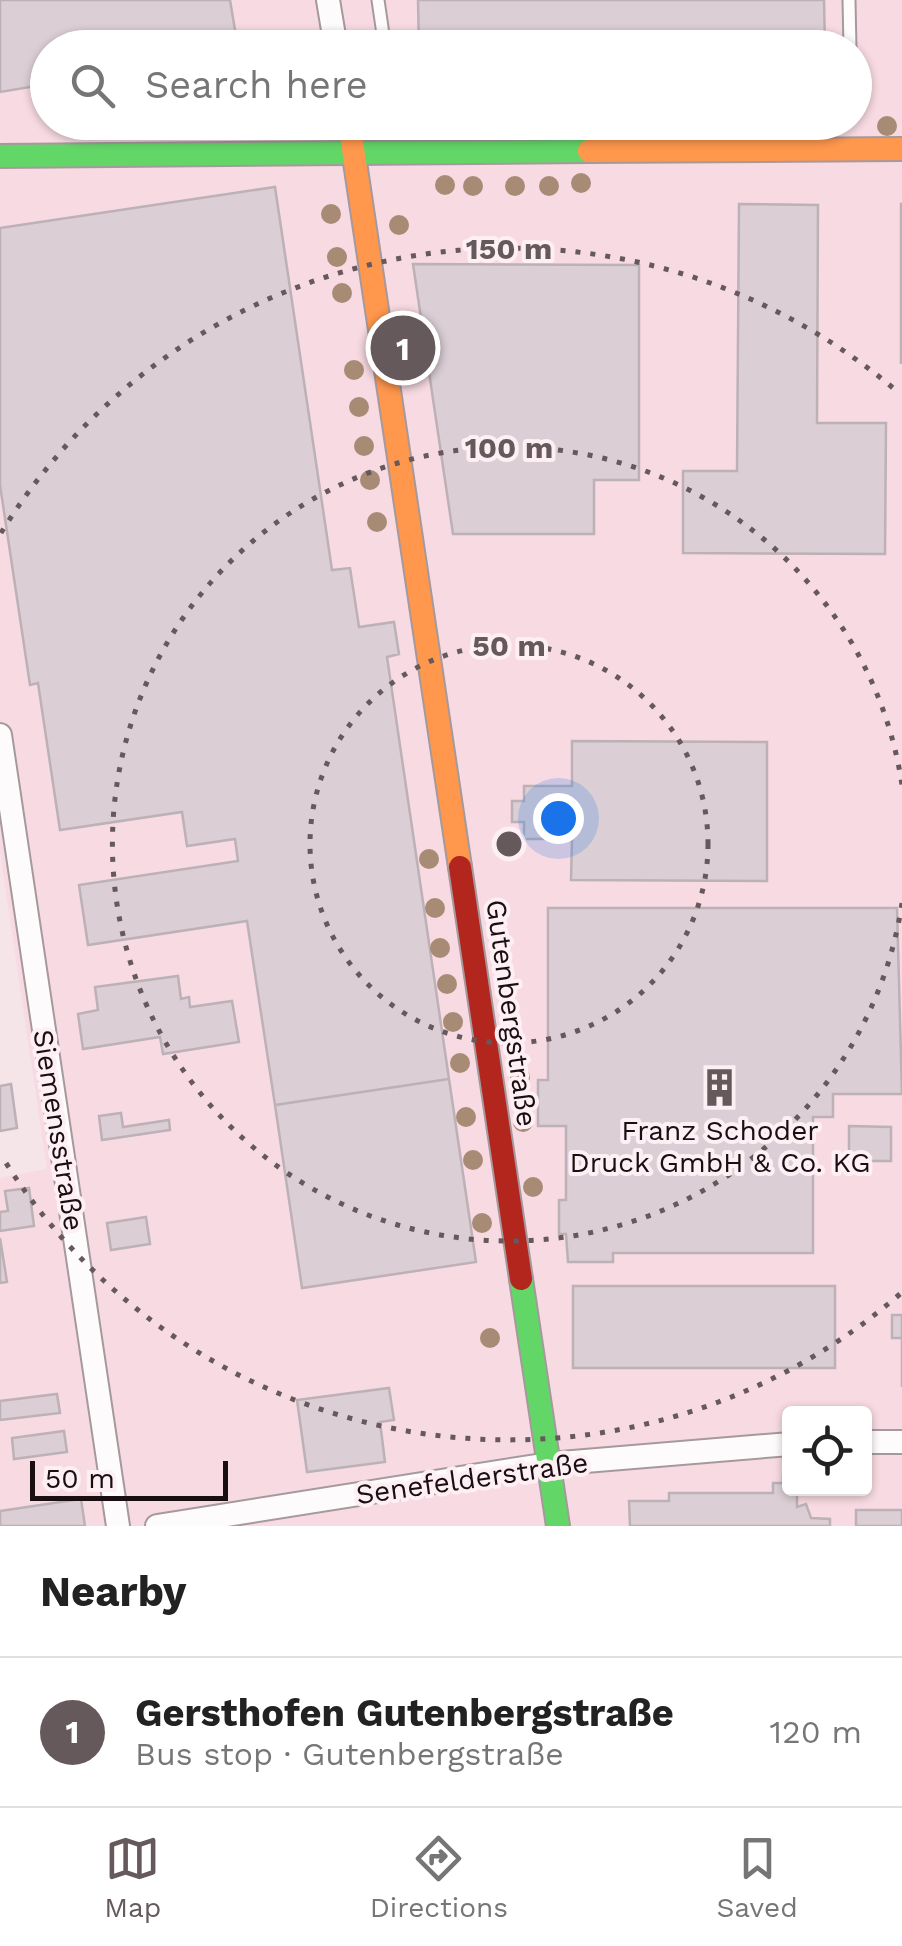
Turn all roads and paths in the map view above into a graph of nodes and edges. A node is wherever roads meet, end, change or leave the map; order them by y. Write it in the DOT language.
graph roads {
  1 [pos="328,0"];
  2 [pos="378,0"];
  3 [pos="849,0"];
  4 [pos="333,30"];
  5 [pos="383,30"];
  6 [pos="850,30"];
  7 [pos="352,140"];
  8 [pos="902,149"];
  9 [pos="354,152"];
  10 [pos="0,156"];
  11 [pos="0,734"];
  12 [pos="872,1442"];
  13 [pos="902,1442"];
  14 [pos="782,1445"];
  15 [pos="549,1464"];
  16 [pos="118,1526"];
  17 [pos="157,1526"];
  18 [pos="558,1526"];
  1 -- 4 [label="street"];
  2 -- 5 [label="lane"];
  3 -- 6 [label="lane"];
  7 -- 9 [label="street, Gutenbergstraße"];
  8 -- 9 [label="street"];
  9 -- 10 [label="street"];
  9 -- 15 [label="street, Gutenbergstraße"];
  11 -- 16 [label="street, Siemensstraße"];
  12 -- 13 [label="street"];
  14 -- 15 [label="street, Senefelderstraße"];
  15 -- 17 [label="street, Senefelderstraße"];
  15 -- 18 [label="street, Gutenbergstraße"];
}
